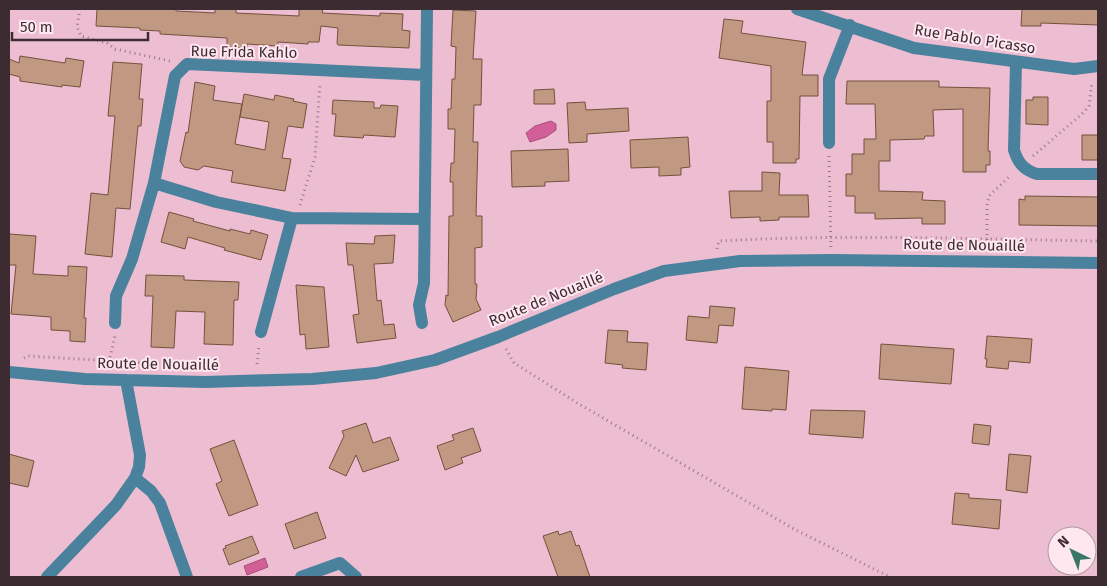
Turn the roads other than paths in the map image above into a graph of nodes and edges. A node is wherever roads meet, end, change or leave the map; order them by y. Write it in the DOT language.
graph roads {
  1 [pos="427,9"];
  2 [pos="797,9"];
  3 [pos="850,25"];
  4 [pos="1016,62"];
  5 [pos="1098,66"];
  6 [pos="425,76"];
  7 [pos="829,143"];
  8 [pos="1098,174"];
  9 [pos="154,183"];
  10 [pos="292,218"];
  11 [pos="424,219"];
  12 [pos="1098,263"];
  13 [pos="115,323"];
  14 [pos="422,323"];
  15 [pos="261,332"];
  16 [pos="9,372"];
  17 [pos="126,380"];
  18 [pos="136,478"];
  19 [pos="47,577"];
  20 [pos="187,577"];
  21 [pos="301,577"];
  22 [pos="356,577"];
  1 -- 6 [label="street"];
  2 -- 3 [label="street, Rue Pablo Picasso"];
  3 -- 4 [label="street, Rue Pablo Picasso"];
  3 -- 7 [label="street"];
  4 -- 5 [label="street, Rue Pablo Picasso"];
  4 -- 8 [label="street"];
  6 -- 9 [label="street, Rue Frida Kahlo"];
  6 -- 11 [label="street"];
  9 -- 10 [label="street"];
  9 -- 13 [label="street, Rue Frida Kahlo"];
  10 -- 11 [label="street"];
  10 -- 15 [label="street"];
  11 -- 14 [label="street"];
  12 -- 17 [label="street, Route de Nouaillé"];
  16 -- 17 [label="street, Route de Nouaillé"];
  17 -- 18 [label="street"];
  18 -- 19 [label="street"];
  18 -- 20 [label="street"];
  21 -- 22 [label="street"];
}
